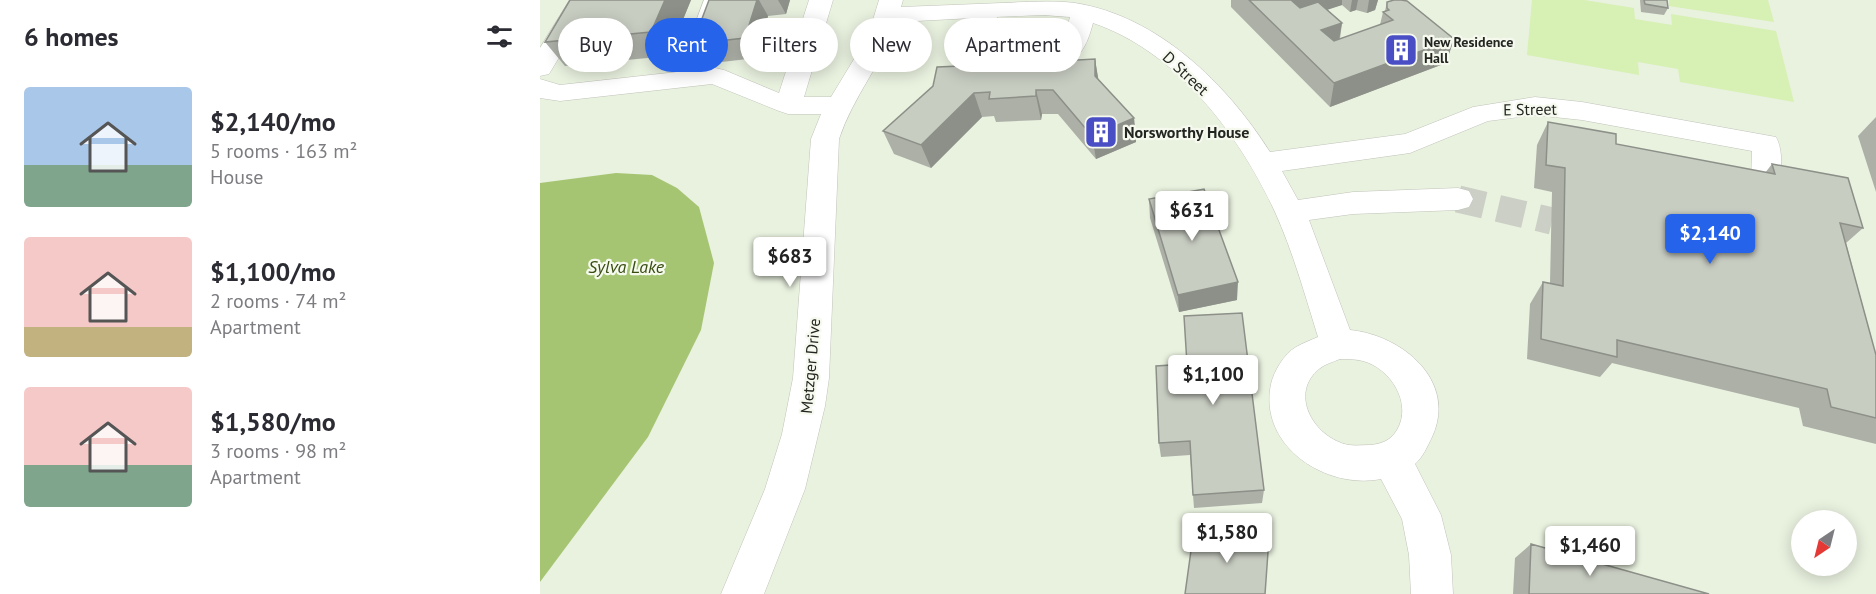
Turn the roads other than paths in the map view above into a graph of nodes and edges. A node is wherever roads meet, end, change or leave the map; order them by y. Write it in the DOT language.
graph roads {
  1 [pos="582,0"];
  2 [pos="716,0"];
  3 [pos="821,0"];
  4 [pos="890,7"];
  5 [pos="987,10"];
  6 [pos="1083,12"];
  7 [pos="540,68"];
  8 [pos="688,78"];
  9 [pos="550,90"];
  10 [pos="788,105"];
  11 [pos="837,106"];
  12 [pos="1264,163"];
  13 [pos="1766,180"];
  14 [pos="1458,199"];
  15 [pos="1290,212"];
  16 [pos="1337,344"];
  17 [pos="1391,459"];
  18 [pos="742,594"];
  19 [pos="1432,594"];
  1 -- 7 [label="street"];
  2 -- 8 [label="street"];
  3 -- 10 [label="street"];
  4 -- 5 [label="street, D Street"];
  4 -- 11 [label="street, Metzger Drive"];
  5 -- 6 [label="street, D Street"];
  5 -- 6 [label="street"];
  6 -- 12 [label="street, D Street"];
  8 -- 9 [label="street"];
  8 -- 10 [label="street"];
  10 -- 11 [label="street"];
  11 -- 18 [label="street, Metzger Drive"];
  12 -- 13 [label="street, E Street"];
  12 -- 15 [label="street, D Street"];
  14 -- 15 [label="street"];
  15 -- 16 [label="street, D Street"];
  16 -- 17 [label="street"];
  16 -- 17 [label="street"];
  17 -- 19 [label="street"];
}
